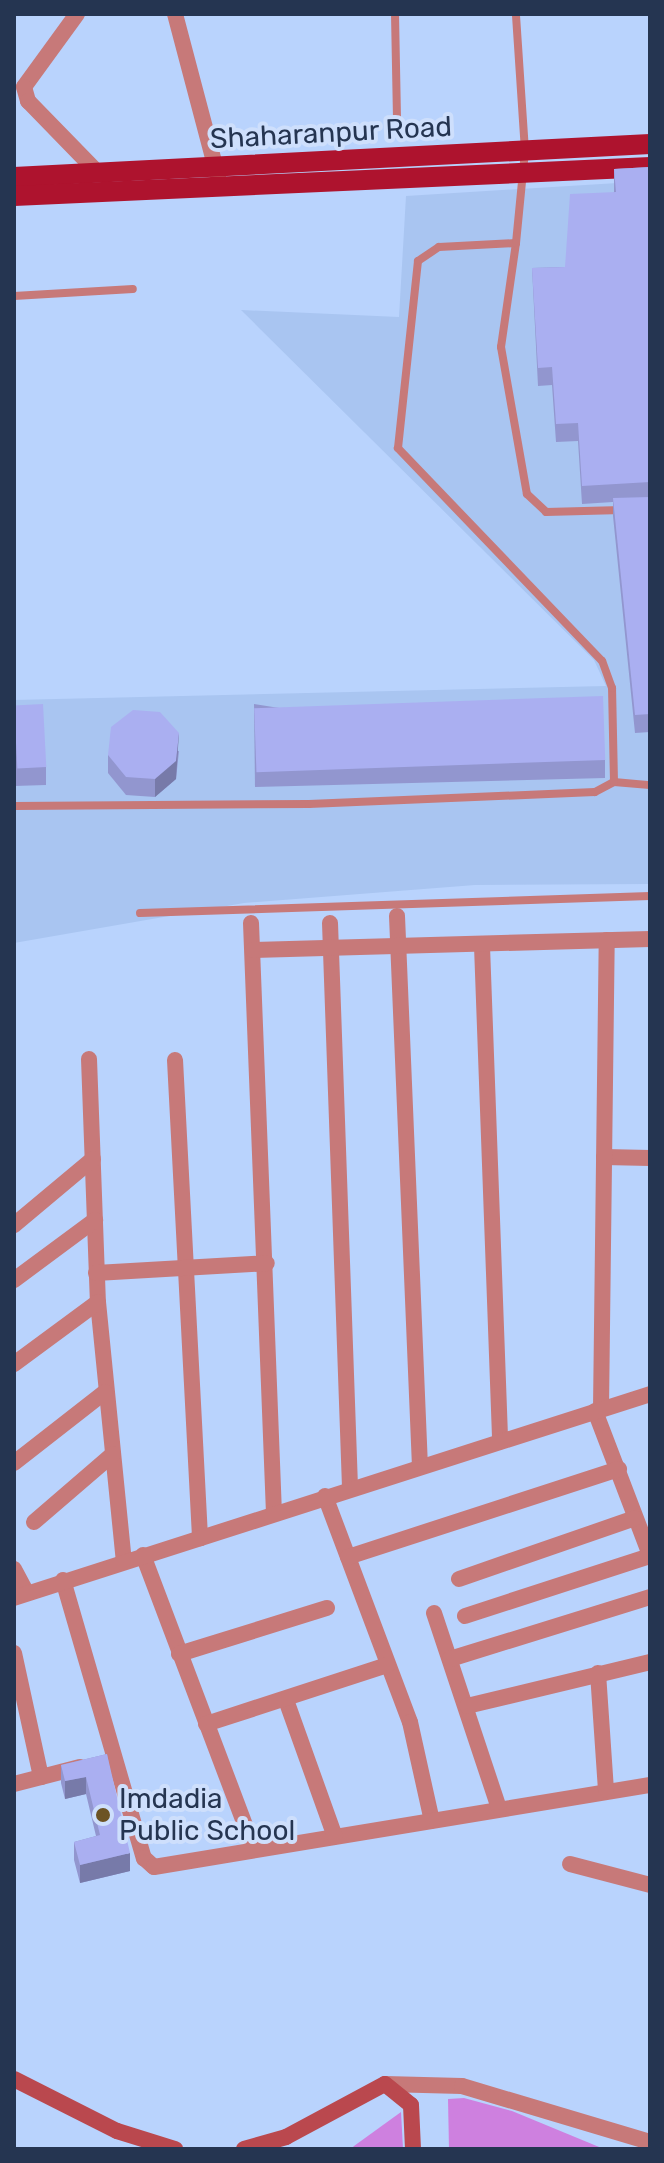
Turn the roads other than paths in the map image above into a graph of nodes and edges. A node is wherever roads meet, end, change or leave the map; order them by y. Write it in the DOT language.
graph roads {
  1 [pos="77,14"];
  2 [pos="175,14"];
  3 [pos="395,14"];
  4 [pos="516,14"];
  5 [pos="397,123"];
  6 [pos="650,144"];
  7 [pos="525,151"];
  8 [pos="650,167"];
  9 [pos="98,173"];
  10 [pos="522,173"];
  11 [pos="218,176"];
  12 [pos="14,177"];
  13 [pos="14,196"];
  14 [pos="516,243"];
  15 [pos="133,289"];
  16 [pos="14,296"];
  17 [pos="636,509"];
  18 [pos="614,782"];
  19 [pos="650,785"];
  20 [pos="14,806"];
  21 [pos="650,896"];
  22 [pos="140,913"];
  23 [pos="397,916"];
  24 [pos="251,923"];
  25 [pos="330,923"];
  26 [pos="650,939"];
  27 [pos="607,940"];
  28 [pos="482,946"];
  29 [pos="333,949"];
  30 [pos="399,949"];
  31 [pos="253,950"];
  32 [pos="89,1059"];
  33 [pos="175,1060"];
  34 [pos="604,1157"];
  35 [pos="650,1158"];
  36 [pos="93,1159"];
  37 [pos="95,1220"];
  38 [pos="14,1225"];
  39 [pos="267,1263"];
  40 [pos="186,1268"];
  41 [pos="96,1273"];
  42 [pos="14,1280"];
  43 [pos="98,1302"];
  44 [pos="17,1357"];
  45 [pos="105,1392"];
  46 [pos="650,1394"];
  47 [pos="598,1410"];
  48 [pos="500,1442"];
  49 [pos="113,1454"];
  50 [pos="14,1463"];
  51 [pos="420,1466"];
  52 [pos="619,1469"];
  53 [pos="350,1487"];
  54 [pos="325,1496"];
  55 [pos="274,1513"];
  56 [pos="635,1518"];
  57 [pos="34,1522"];
  58 [pos="200,1538"];
  59 [pos="143,1555"];
  60 [pos="650,1555"];
  61 [pos="348,1557"];
  62 [pos="124,1561"];
  63 [pos="14,1569"];
  64 [pos="459,1579"];
  65 [pos="63,1580"];
  66 [pos="20,1595"];
  67 [pos="650,1597"];
  68 [pos="327,1608"];
  69 [pos="434,1613"];
  70 [pos="465,1616"];
  71 [pos="14,1653"];
  72 [pos="179,1654"];
  73 [pos="450,1659"];
  74 [pos="650,1662"];
  75 [pos="388,1665"];
  76 [pos="598,1673"];
  77 [pos="286,1700"];
  78 [pos="467,1706"];
  79 [pos="206,1724"];
  80 [pos="117,1758"];
  81 [pos="41,1777"];
  82 [pos="14,1784"];
  83 [pos="650,1785"];
  84 [pos="606,1790"];
  85 [pos="499,1808"];
  86 [pos="432,1821"];
  87 [pos="335,1837"];
  88 [pos="254,1848"];
  89 [pos="570,1864"];
  90 [pos="650,1885"];
  91 [pos="14,2079"];
  92 [pos="385,2084"];
  93 [pos="650,2142"];
  94 [pos="175,2149"];
  95 [pos="244,2149"];
  96 [pos="413,2149"];
  1 -- 9 [label="street"];
  2 -- 11 [label="street"];
  3 -- 5 [label="lane"];
  4 -- 7 [label="lane"];
  6 -- 7 [label="main road, Shaharanpur Road"];
  7 -- 10 [label="lane"];
  7 -- 11 [label="main road, Shaharanpur Road"];
  8 -- 10 [label="main road, Shaharanpur Road"];
  9 -- 11 [label="main road, Shaharanpur Road"];
  9 -- 12 [label="main road, Shaharanpur Road"];
  10 -- 11 [label="main road, Shaharanpur Road"];
  10 -- 14 [label="lane"];
  11 -- 13 [label="main road, Shaharanpur Road"];
  14 -- 17 [label="lane"];
  14 -- 18 [label="lane"];
  15 -- 16 [label="lane"];
  18 -- 19 [label="lane"];
  18 -- 20 [label="lane"];
  21 -- 22 [label="lane"];
  23 -- 30 [label="street"];
  24 -- 31 [label="street"];
  25 -- 29 [label="street"];
  26 -- 27 [label="street"];
  27 -- 28 [label="street"];
  27 -- 34 [label="street"];
  28 -- 30 [label="street"];
  28 -- 48 [label="street"];
  29 -- 30 [label="street"];
  29 -- 31 [label="street"];
  29 -- 53 [label="street"];
  30 -- 51 [label="street"];
  31 -- 39 [label="street"];
  32 -- 36 [label="street"];
  33 -- 40 [label="street"];
  34 -- 35 [label="street"];
  34 -- 47 [label="street"];
  36 -- 37 [label="street"];
  36 -- 38 [label="street"];
  37 -- 41 [label="street"];
  37 -- 42 [label="street"];
  39 -- 40 [label="street"];
  39 -- 55 [label="street"];
  40 -- 41 [label="street"];
  40 -- 58 [label="street"];
  41 -- 43 [label="street"];
  43 -- 44 [label="street"];
  43 -- 45 [label="street"];
  45 -- 49 [label="street"];
  45 -- 50 [label="street"];
  46 -- 47 [label="street"];
  47 -- 48 [label="street"];
  47 -- 52 [label="street"];
  48 -- 51 [label="street"];
  49 -- 57 [label="street"];
  49 -- 62 [label="street"];
  51 -- 53 [label="street"];
  52 -- 56 [label="street"];
  52 -- 61 [label="street"];
  53 -- 54 [label="street"];
  54 -- 55 [label="street"];
  54 -- 61 [label="street"];
  55 -- 58 [label="street"];
  56 -- 60 [label="street"];
  56 -- 64 [label="street"];
  58 -- 59 [label="street"];
  59 -- 62 [label="street"];
  59 -- 72 [label="street"];
  60 -- 70 [label="street"];
  61 -- 75 [label="street"];
  62 -- 65 [label="street"];
  63 -- 66 [label="street"];
  65 -- 66 [label="street"];
  65 -- 80 [label="street"];
  67 -- 73 [label="street"];
  68 -- 72 [label="street"];
  69 -- 73 [label="street"];
  71 -- 81 [label="street"];
  72 -- 79 [label="street"];
  73 -- 78 [label="street"];
  74 -- 76 [label="street"];
  75 -- 77 [label="street"];
  75 -- 86 [label="street"];
  76 -- 78 [label="street"];
  76 -- 84 [label="street"];
  77 -- 79 [label="street"];
  77 -- 87 [label="street"];
  78 -- 85 [label="street"];
  79 -- 88 [label="street"];
  80 -- 81 [label="street"];
  80 -- 88 [label="street"];
  81 -- 82 [label="street"];
  83 -- 84 [label="street"];
  84 -- 85 [label="street"];
  85 -- 86 [label="street"];
  86 -- 87 [label="street"];
  87 -- 88 [label="street"];
  89 -- 90 [label="street"];
  91 -- 94 [label="street"];
  92 -- 93 [label="street"];
  92 -- 95 [label="street"];
  92 -- 96 [label="street"];
}
